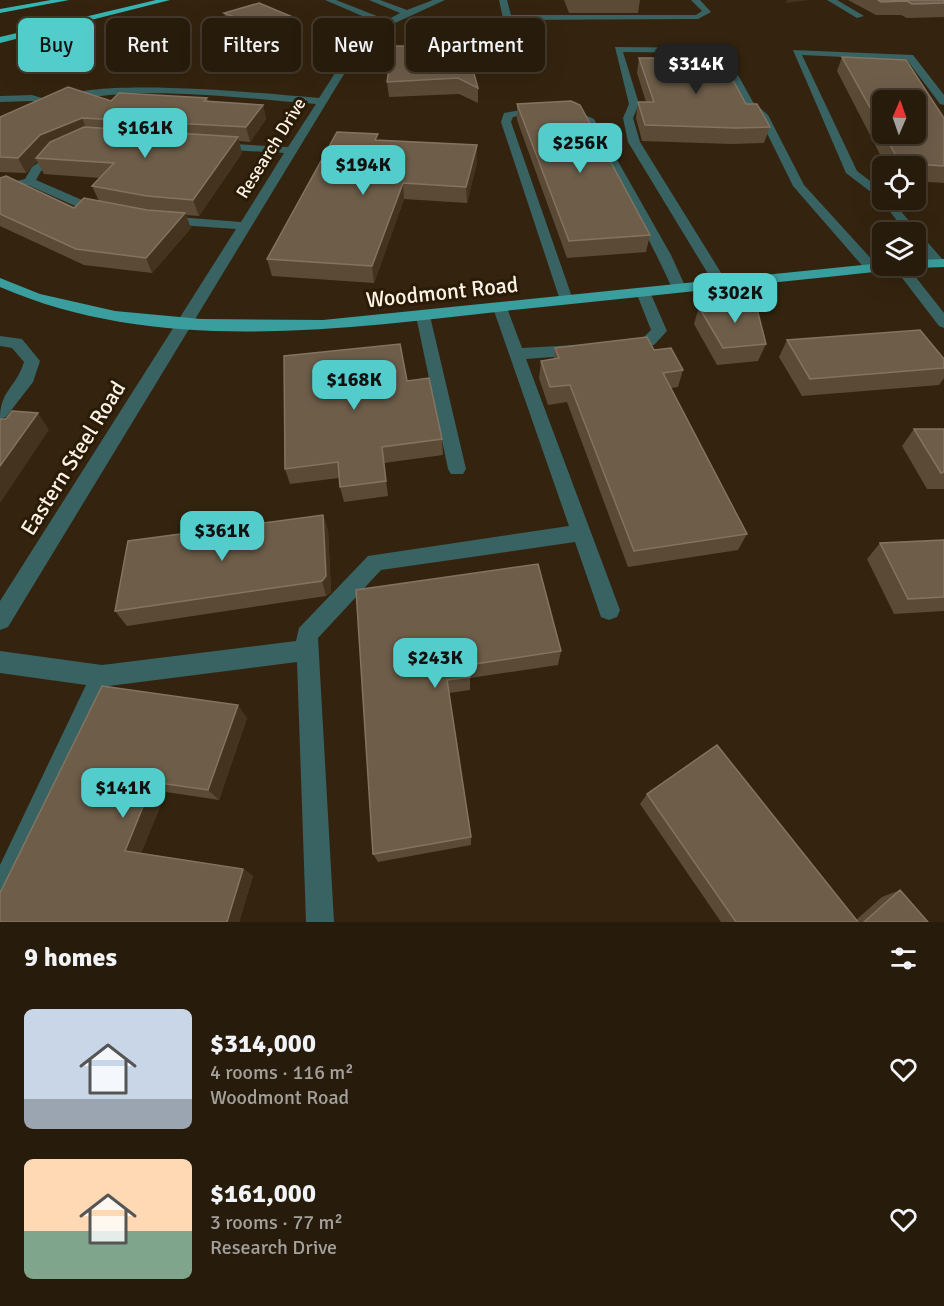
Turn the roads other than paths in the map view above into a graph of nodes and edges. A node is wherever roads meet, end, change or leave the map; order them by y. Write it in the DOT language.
graph roads {
  1 [pos="65,0"];
  2 [pos="166,0"];
  3 [pos="329,0"];
  4 [pos="373,0"];
  5 [pos="441,0"];
  6 [pos="503,0"];
  7 [pos="695,0"];
  8 [pos="831,0"];
  9 [pos="0,11"];
  10 [pos="407,13"];
  11 [pos="860,16"];
  12 [pos="374,18"];
  13 [pos="394,19"];
  14 [pos="0,40"];
  15 [pos="340,72"];
  16 [pos="0,99"];
  17 [pos="322,101"];
  18 [pos="944,102"];
  19 [pos="53,103"];
  20 [pos="32,113"];
  21 [pos="207,145"];
  22 [pos="70,146"];
  23 [pos="291,150"];
  24 [pos="29,181"];
  25 [pos="0,189"];
  26 [pos="872,189"];
  27 [pos="893,210"];
  28 [pos="119,213"];
  29 [pos="153,219"];
  30 [pos="904,222"];
  31 [pos="244,226"];
  32 [pos="926,247"];
  33 [pos="941,263"];
  34 [pos="926,264"];
  35 [pos="871,267"];
  36 [pos="908,276"];
  37 [pos="721,284"];
  38 [pos="2,285"];
  39 [pos="679,288"];
  40 [pos="643,292"];
  41 [pos="566,300"];
  42 [pos="500,308"];
  43 [pos="423,316"];
  44 [pos="187,322"];
  45 [pos="944,323"];
  46 [pos="0,341"];
  47 [pos="608,346"];
  48 [pos="588,349"];
  49 [pos="516,354"];
  50 [pos="0,413"];
  51 [pos="457,469"];
  52 [pos="580,533"];
  53 [pos="609,610"];
  54 [pos="0,620"];
  55 [pos="308,650"];
  56 [pos="0,662"];
  57 [pos="102,676"];
  58 [pos="0,895"];
  59 [pos="320,922"];
  1 -- 9 [label="highway"];
  2 -- 14 [label="highway"];
  3 -- 12 [label="street"];
  4 -- 10 [label="street"];
  5 -- 10 [label="street, Research Drive"];
  6 -- 7 [label="street"];
  8 -- 11 [label="street"];
  10 -- 13 [label="street, Research Drive"];
  15 -- 17 [label="street, Research Drive"];
  16 -- 19 [label="street"];
  17 -- 19 [label="street"];
  17 -- 23 [label="street, Research Drive"];
  18 -- 26 [label="street"];
  19 -- 20 [label="street"];
  21 -- 23 [label="street"];
  22 -- 24 [label="street"];
  23 -- 31 [label="street, Research Drive"];
  24 -- 25 [label="street"];
  24 -- 28 [label="street"];
  27 -- 30 [label="street"];
  29 -- 31 [label="street"];
  31 -- 44 [label="street, Research Drive"];
  32 -- 33 [label="street"];
  33 -- 34 [label="main road"];
  35 -- 37 [label="main road, Woodmont Road"];
  35 -- 37 [label="street"];
  36 -- 45 [label="street"];
  37 -- 39 [label="main road, Woodmont Road"];
  38 -- 44 [label="main road, Woodmont Road"];
  39 -- 40 [label="main road, Woodmont Road"];
  39 -- 41 [label="street"];
  40 -- 41 [label="main road, Woodmont Road"];
  40 -- 47 [label="street"];
  41 -- 42 [label="main road, Woodmont Road"];
  42 -- 43 [label="main road, Woodmont Road"];
  42 -- 49 [label="street"];
  43 -- 44 [label="main road, Woodmont Road"];
  43 -- 51 [label="street"];
  44 -- 54 [label="street, Eastern Steel Road"];
  46 -- 50 [label="street"];
  48 -- 49 [label="street"];
  49 -- 52 [label="street"];
  52 -- 53 [label="street"];
  52 -- 55 [label="street"];
  55 -- 57 [label="street"];
  55 -- 59 [label="street"];
  56 -- 57 [label="street"];
  57 -- 58 [label="street"];
}
